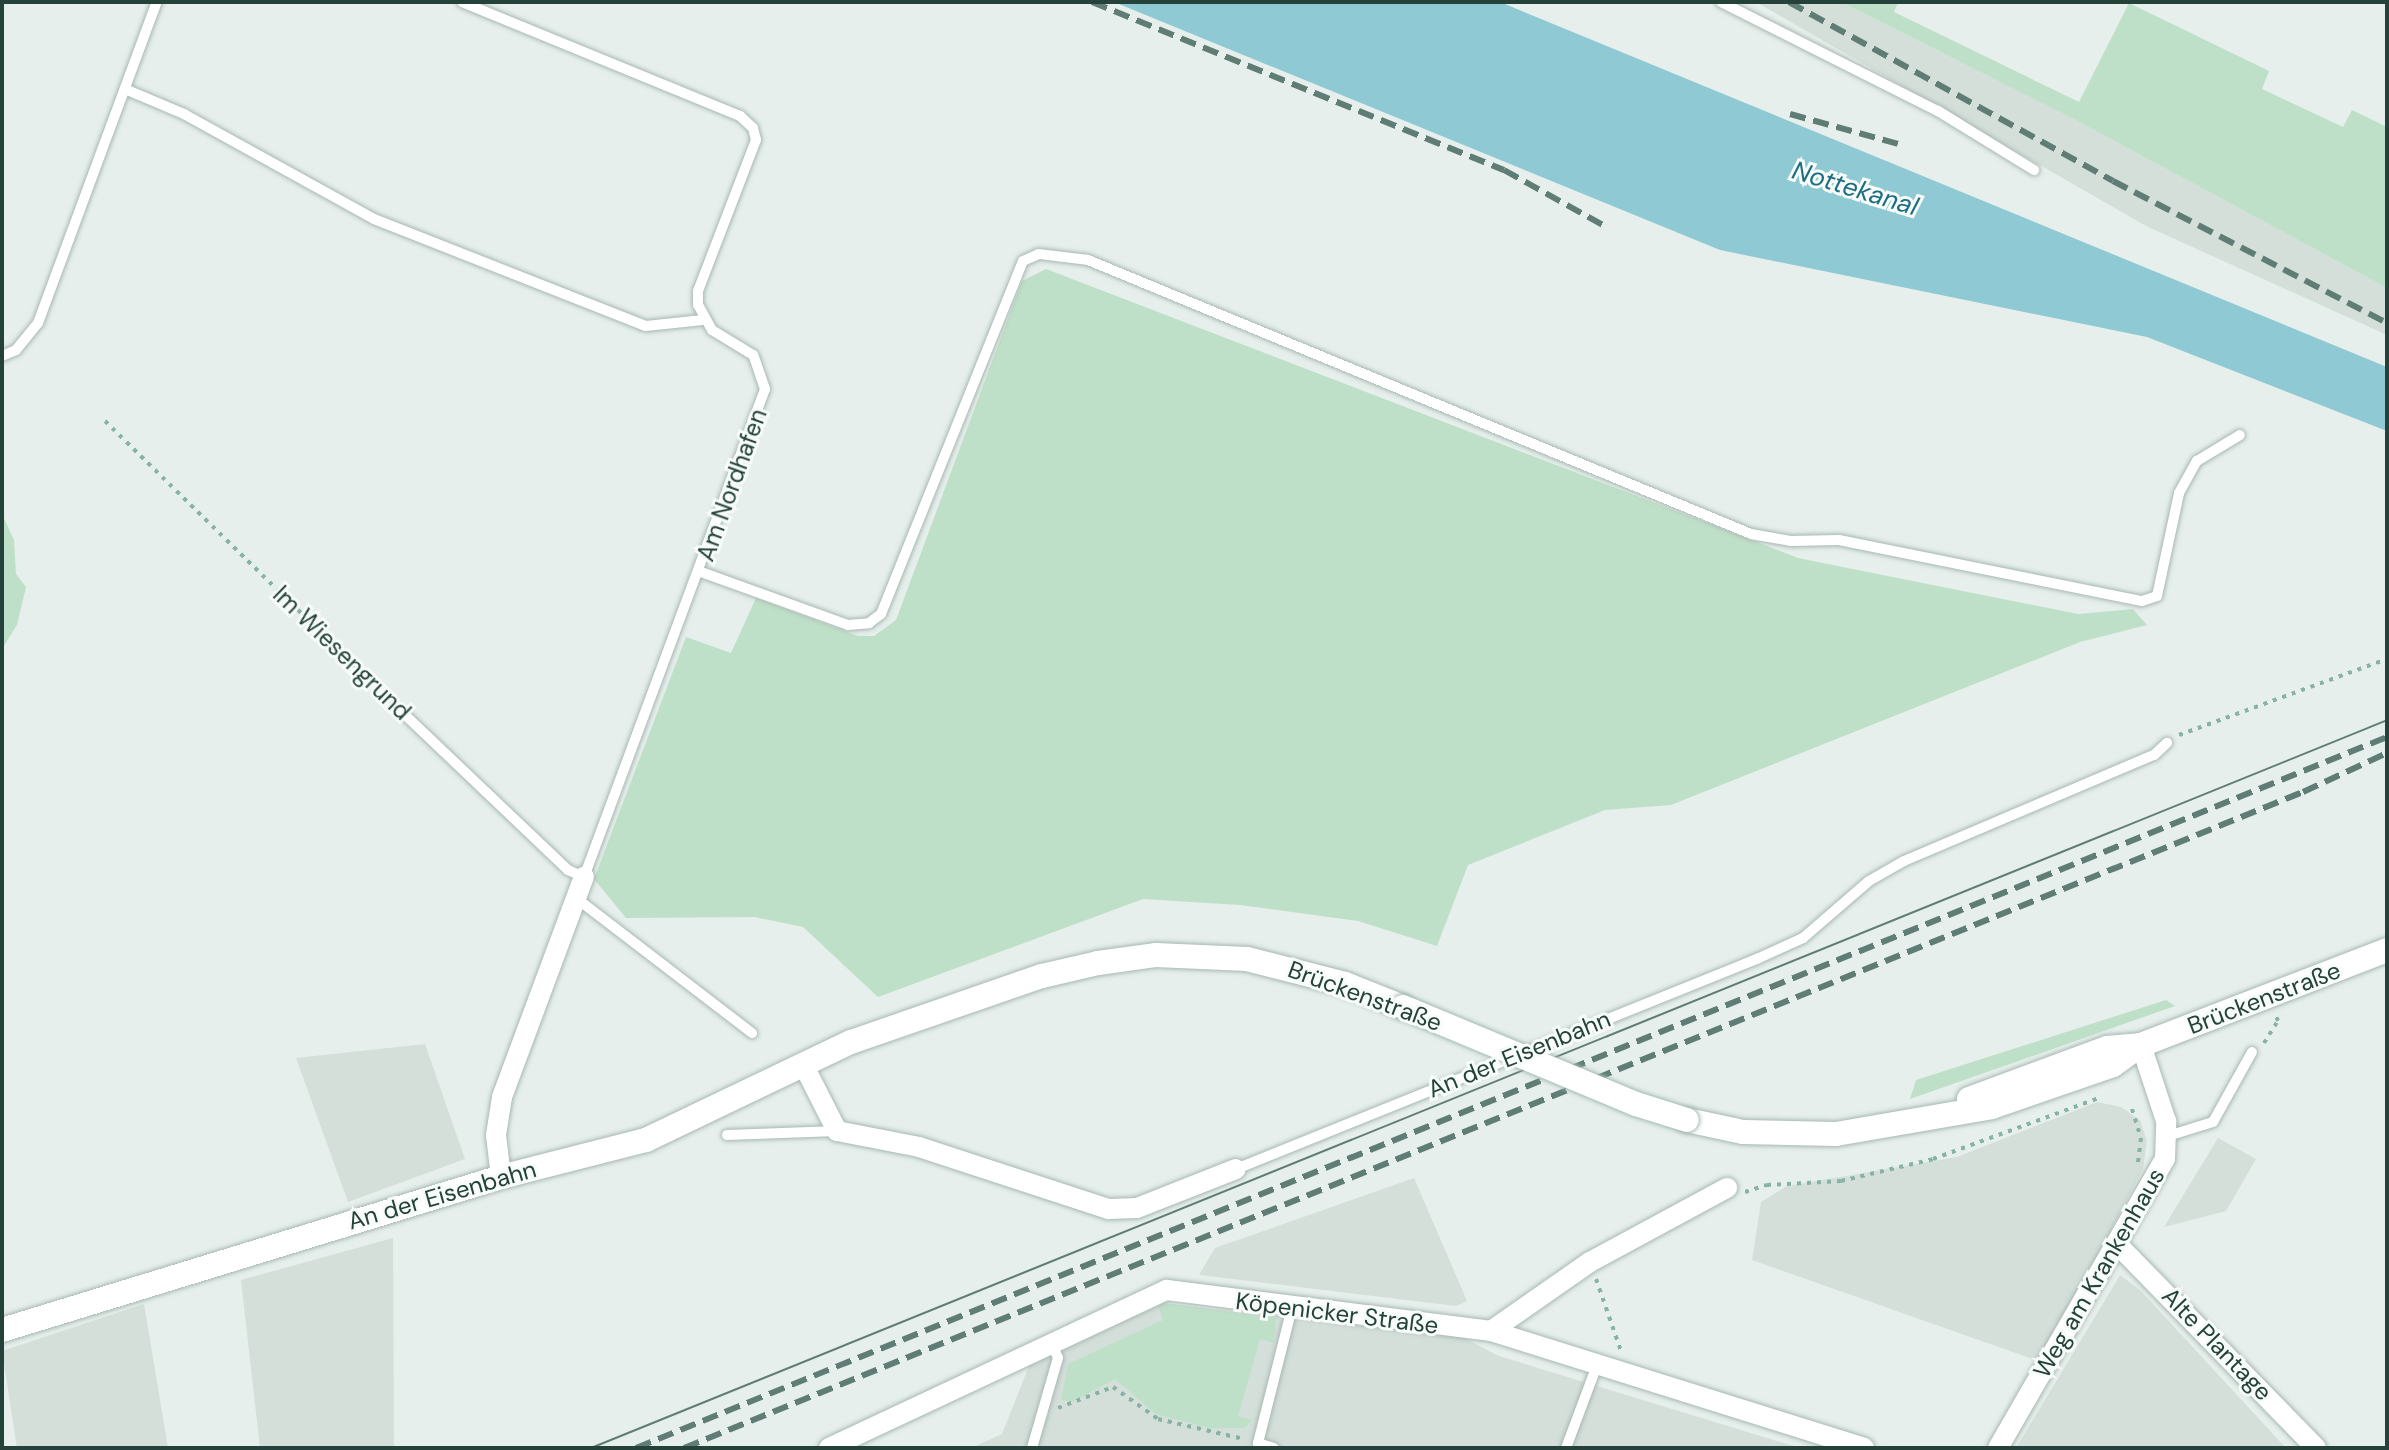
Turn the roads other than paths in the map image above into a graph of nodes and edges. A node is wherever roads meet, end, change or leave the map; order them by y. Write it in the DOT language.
graph roads {
  1 [pos="157,2"];
  2 [pos="462,2"];
  3 [pos="1721,2"];
  4 [pos="125,89"];
  5 [pos="2034,170"];
  6 [pos="703,320"];
  7 [pos="2,356"];
  8 [pos="2240,435"];
  9 [pos="701,572"];
  10 [pos="403,713"];
  11 [pos="2167,743"];
  12 [pos="584,877"];
  13 [pos="576,898"];
  14 [pos="2387,950"];
  15 [pos="752,1033"];
  16 [pos="2141,1045"];
  17 [pos="2252,1052"];
  18 [pos="803,1064"];
  19 [pos="837,1131"];
  20 [pos="727,1135"];
  21 [pos="2168,1136"];
  22 [pos="1236,1169"];
  23 [pos="501,1177"];
  24 [pos="1727,1188"];
  25 [pos="2117,1244"];
  26 [pos="1292,1308"];
  27 [pos="2,1330"];
  28 [pos="1491,1331"];
  29 [pos="1053,1346"];
  30 [pos="1597,1365"];
  31 [pos="829,1448"];
  32 [pos="1032,1448"];
  33 [pos="1274,1448"];
  34 [pos="1566,1448"];
  35 [pos="1864,1448"];
  36 [pos="1998,1448"];
  37 [pos="2316,1448"];
  1 -- 4 [label="lane"];
  2 -- 6 [label="lane"];
  3 -- 5 [label="lane"];
  4 -- 6 [label="lane"];
  4 -- 7 [label="lane"];
  6 -- 9 [label="lane, Am Nordhafen"];
  8 -- 9 [label="lane"];
  9 -- 12 [label="lane, Am Nordhafen"];
  10 -- 12 [label="lane, Im Wiesengrund"];
  11 -- 22 [label="lane, An der Eisenbahn"];
  12 -- 13 [label="street, Am Nordhafen"];
  13 -- 15 [label="lane"];
  13 -- 23 [label="street, Am Nordhafen"];
  14 -- 16 [label="main road, Brückenstraße"];
  16 -- 18 [label="main road, Brückenstraße, bridge"];
  16 -- 21 [label="street, Weg am Krankenhaus"];
  17 -- 21 [label="lane"];
  18 -- 19 [label="street"];
  18 -- 23 [label="main road, An der Eisenbahn"];
  19 -- 20 [label="lane, An der Eisenbahn"];
  19 -- 22 [label="street, An der Eisenbahn"];
  21 -- 25 [label="street, Weg am Krankenhaus"];
  23 -- 27 [label="main road, An der Eisenbahn"];
  24 -- 28 [label="street"];
  25 -- 36 [label="street, Weg am Krankenhaus"];
  25 -- 37 [label="street, Alte Plantage"];
  26 -- 28 [label="street, Köpenicker Straße"];
  26 -- 29 [label="street, Köpenicker Straße"];
  26 -- 33 [label="lane"];
  28 -- 30 [label="street, Köpenicker Straße"];
  29 -- 31 [label="street, Köpenicker Straße"];
  29 -- 32 [label="lane"];
  30 -- 34 [label="lane"];
  30 -- 35 [label="street, Köpenicker Straße"];
}
